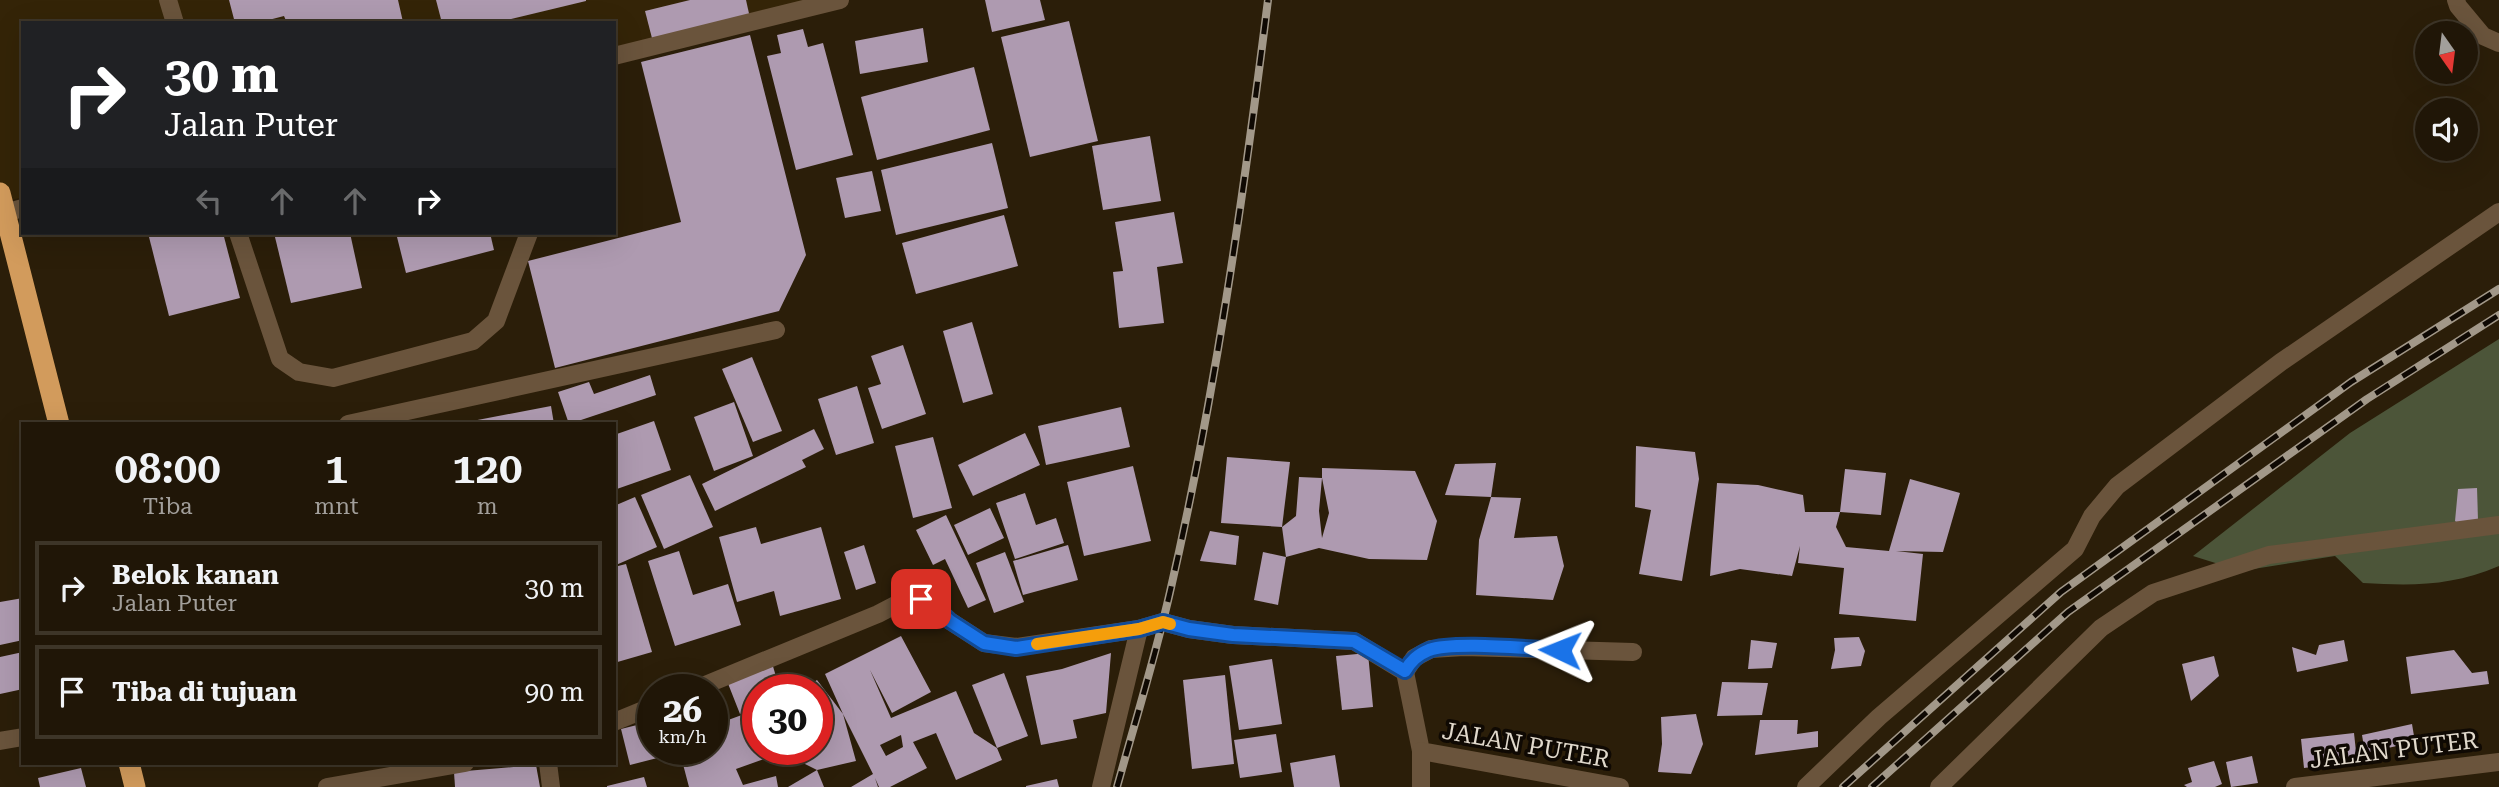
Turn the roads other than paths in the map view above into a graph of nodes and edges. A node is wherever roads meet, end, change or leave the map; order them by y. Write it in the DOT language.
graph roads {
  1 [pos="169,0"];
  2 [pos="839,0"];
  3 [pos="2456,0"];
  4 [pos="174,21"];
  5 [pos="2499,43"];
  6 [pos="616,56"];
  7 [pos="9,205"];
  8 [pos="2499,212"];
  9 [pos="239,235"];
  10 [pos="528,235"];
  11 [pos="776,330"];
  12 [pos="59,422"];
  13 [pos="357,422"];
  14 [pos="2499,525"];
  15 [pos="1139,629"];
  16 [pos="1633,652"];
  17 [pos="1405,671"];
  18 [pos="728,676"];
  19 [pos="637,713"];
  20 [pos="616,721"];
  21 [pos="21,737"];
  22 [pos="0,741"];
  23 [pos="1420,751"];
  24 [pos="2499,762"];
  25 [pos="130,765"];
  26 [pos="454,765"];
  27 [pos="548,765"];
  28 [pos="135,787"];
  29 [pos="327,787"];
  30 [pos="551,787"];
  31 [pos="1101,787"];
  32 [pos="1421,787"];
  33 [pos="1620,787"];
  34 [pos="1806,787"];
  35 [pos="1939,787"];
  36 [pos="2295,787"];
  1 -- 4 [label="street"];
  2 -- 6 [label="street"];
  3 -- 5 [label="street"];
  7 -- 12 [label="highway"];
  8 -- 34 [label="street"];
  9 -- 10 [label="street"];
  11 -- 13 [label="street"];
  14 -- 35 [label="street"];
  15 -- 17 [label="street"];
  15 -- 18 [label="street"];
  15 -- 31 [label="street"];
  16 -- 17 [label="street"];
  17 -- 23 [label="street, JALAN PUTER"];
  19 -- 20 [label="street"];
  21 -- 22 [label="street"];
  23 -- 32 [label="street"];
  23 -- 33 [label="street, JALAN PUTER"];
  24 -- 36 [label="street, JALAN PUTER"];
  25 -- 28 [label="highway"];
  26 -- 29 [label="street"];
  27 -- 30 [label="street"];
}
